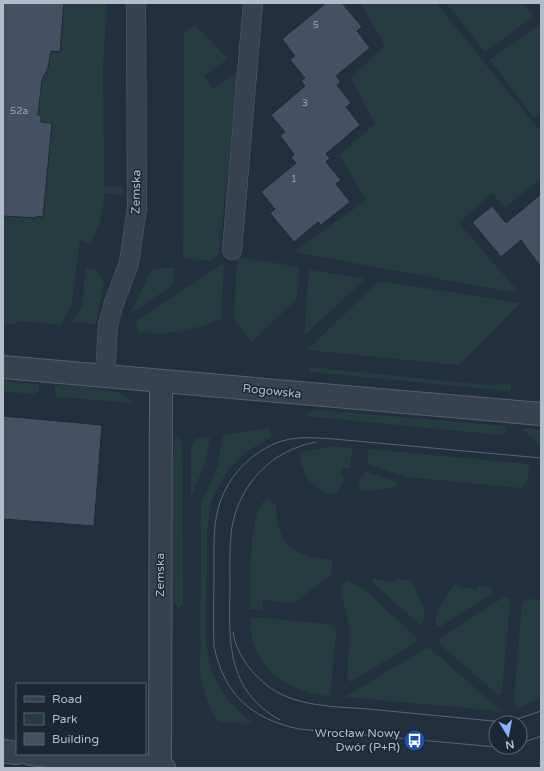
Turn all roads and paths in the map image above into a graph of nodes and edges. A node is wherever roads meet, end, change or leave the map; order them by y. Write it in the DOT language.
graph roads {
  1 [pos="136,3"];
  2 [pos="253,3"];
  3 [pos="232,250"];
  4 [pos="3,367"];
  5 [pos="104,376"];
  6 [pos="160,382"];
  7 [pos="541,414"];
  8 [pos="3,751"];
  9 [pos="16,753"];
  10 [pos="40,755"];
  11 [pos="160,768"];
  12 [pos="164,768"];
  1 -- 5 [label="street, Zemska"];
  2 -- 3 [label="street"];
  4 -- 5 [label="street, Rogowska"];
  5 -- 6 [label="street, Rogowska"];
  6 -- 7 [label="street, Rogowska"];
  6 -- 11 [label="street, Zemska"];
  8 -- 9 [label="street"];
  10 -- 11 [label="street"];
  11 -- 12 [label="street"];
}
